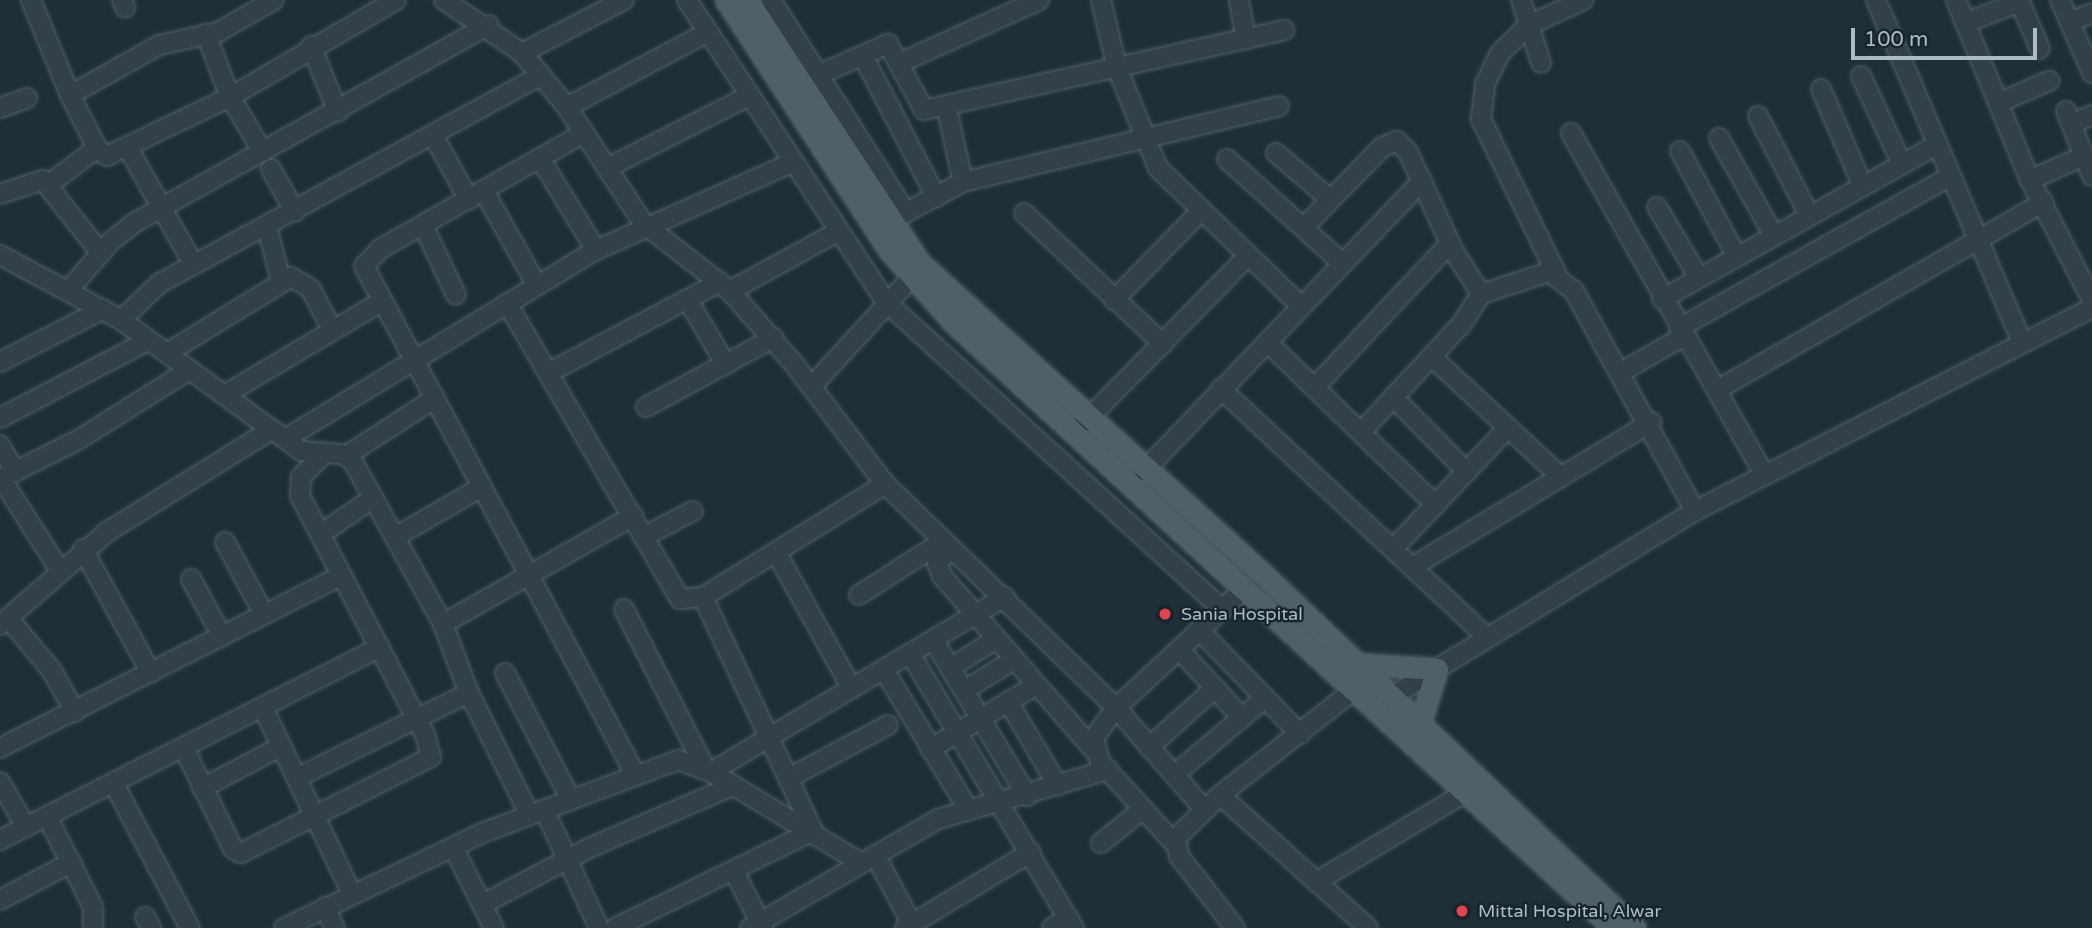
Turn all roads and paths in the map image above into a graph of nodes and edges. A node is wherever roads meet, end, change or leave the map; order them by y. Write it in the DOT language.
graph roads {
  1 [pos="32,0"];
  2 [pos="274,0"];
  3 [pos="396,0"];
  4 [pos="444,0"];
  5 [pos="624,0"];
  6 [pos="687,0"];
  7 [pos="726,0"];
  8 [pos="747,0"];
  9 [pos="771,0"];
  10 [pos="1039,0"];
  11 [pos="1101,0"];
  12 [pos="1239,0"];
  13 [pos="1521,0"];
  14 [pos="1583,0"];
  15 [pos="1876,0"];
  16 [pos="1956,0"];
  17 [pos="2060,0"];
  18 [pos="2019,1"];
  19 [pos="1012,5"];
  20 [pos="2092,13"];
  21 [pos="2070,22"];
  22 [pos="1965,23"];
  23 [pos="488,25"];
  24 [pos="1530,25"];
  25 [pos="1284,30"];
  26 [pos="708,32"];
  27 [pos="206,34"];
  28 [pos="1246,39"];
  29 [pos="311,46"];
  30 [pos="2087,47"];
  31 [pos="2040,49"];
  32 [pos="522,53"];
  33 [pos="863,56"];
  34 [pos="902,62"];
  35 [pos="1541,63"];
  36 [pos="1116,68"];
  37 [pos="2092,72"];
  38 [pos="541,75"];
  39 [pos="818,75"];
  40 [pos="1861,76"];
  41 [pos="2049,81"];
  42 [pos="1821,89"];
  43 [pos="70,95"];
  44 [pos="749,96"];
  45 [pos="230,97"];
  46 [pos="27,98"];
  47 [pos="1998,103"];
  48 [pos="946,105"];
  49 [pos="1279,106"];
  50 [pos="567,107"];
  51 [pos="0,108"];
  52 [pos="338,112"];
  53 [pos="2092,114"];
  54 [pos="1758,116"];
  55 [pos="584,133"];
  56 [pos="1571,133"];
  57 [pos="433,135"];
  58 [pos="1143,135"];
  59 [pos="1719,138"];
  60 [pos="1936,145"];
  61 [pos="97,148"];
  62 [pos="128,148"];
  63 [pos="1680,151"];
  64 [pos="263,152"];
  65 [pos="1276,153"];
  66 [pos="2084,156"];
  67 [pos="1227,159"];
  68 [pos="541,160"];
  69 [pos="1901,162"];
  70 [pos="791,163"];
  71 [pos="607,168"];
  72 [pos="271,169"];
  73 [pos="2092,176"];
  74 [pos="1949,177"];
  75 [pos="2030,180"];
  76 [pos="1422,181"];
  77 [pos="963,182"];
  78 [pos="1861,184"];
  79 [pos="48,185"];
  80 [pos="0,194"];
  81 [pos="477,196"];
  82 [pos="936,197"];
  83 [pos="1331,200"];
  84 [pos="2044,202"];
  85 [pos="1657,207"];
  86 [pos="161,208"];
  87 [pos="295,212"];
  88 [pos="1200,212"];
  89 [pos="1024,213"];
  90 [pos="1809,215"];
  91 [pos="890,221"];
  92 [pos="645,223"];
  93 [pos="423,225"];
  94 [pos="1304,226"];
  95 [pos="267,227"];
  96 [pos="837,232"];
  97 [pos="1773,234"];
  98 [pos="1975,240"];
  99 [pos="1450,243"];
  100 [pos="596,250"];
  101 [pos="100,252"];
  102 [pos="1736,255"];
  103 [pos="1248,256"];
  104 [pos="4,263"];
  105 [pos="1342,263"];
  106 [pos="194,265"];
  107 [pos="1557,275"];
  108 [pos="1698,276"];
  109 [pos="912,277"];
  110 [pos="281,281"];
  111 [pos="536,284"];
  112 [pos="725,287"];
  113 [pos="68,291"];
  114 [pos="1481,294"];
  115 [pos="456,295"];
  116 [pos="1662,299"];
  117 [pos="688,300"];
  118 [pos="1114,300"];
  119 [pos="2092,300"];
  120 [pos="380,302"];
  121 [pos="886,302"];
  122 [pos="507,303"];
  123 [pos="1301,306"];
  124 [pos="2092,307"];
  125 [pos="103,309"];
  126 [pos="121,320"];
  127 [pos="332,329"];
  128 [pos="1681,332"];
  129 [pos="773,338"];
  130 [pos="149,340"];
  131 [pos="2021,340"];
  132 [pos="1267,342"];
  133 [pos="1163,344"];
  134 [pos="167,353"];
  135 [pos="1432,357"];
  136 [pos="0,362"];
  137 [pos="414,362"];
  138 [pos="726,365"];
  139 [pos="189,370"];
  140 [pos="1623,371"];
  141 [pos="550,372"];
  142 [pos="812,386"];
  143 [pos="1315,387"];
  144 [pos="1221,389"];
  145 [pos="1717,390"];
  146 [pos="226,394"];
  147 [pos="1394,398"];
  148 [pos="434,399"];
  149 [pos="646,407"];
  150 [pos="0,418"];
  151 [pos="1650,422"];
  152 [pos="1081,425"];
  153 [pos="1508,428"];
  154 [pos="1362,431"];
  155 [pos="278,435"];
  156 [pos="0,445"];
  157 [pos="322,455"];
  158 [pos="347,455"];
  159 [pos="1144,471"];
  160 [pos="1467,472"];
  161 [pos="1764,474"];
  162 [pos="5,476"];
  163 [pos="1561,477"];
  164 [pos="885,484"];
  165 [pos="482,487"];
  166 [pos="373,498"];
  167 [pos="1436,505"];
  168 [pos="693,511"];
  169 [pos="1695,511"];
  170 [pos="633,516"];
  171 [pos="321,534"];
  172 [pos="645,536"];
  173 [pos="395,537"];
  174 [pos="225,542"];
  175 [pos="947,544"];
  176 [pos="1393,549"];
  177 [pos="83,550"];
  178 [pos="777,554"];
  179 [pos="1412,567"];
  180 [pos="59,569"];
  181 [pos="531,574"];
  182 [pos="342,575"];
  183 [pos="191,579"];
  184 [pos="1245,589"];
  185 [pos="859,595"];
  186 [pos="703,597"];
  187 [pos="1005,597"];
  188 [pos="624,608"];
  189 [pos="1222,609"];
  190 [pos="264,614"];
  191 [pos="973,616"];
  192 [pos="4,622"];
  193 [pos="443,624"];
  194 [pos="1199,630"];
  195 [pos="222,636"];
  196 [pos="1487,637"];
  197 [pos="934,641"];
  198 [pos="993,641"];
  199 [pos="380,647"];
  200 [pos="1179,649"];
  201 [pos="911,655"];
  202 [pos="1012,661"];
  203 [pos="1359,664"];
  204 [pos="950,668"];
  205 [pos="1437,669"];
  206 [pos="884,670"];
  207 [pos="151,673"];
  208 [pos="505,673"];
  209 [pos="1035,685"];
  210 [pos="852,689"];
  211 [pos="1214,689"];
  212 [pos="965,690"];
  213 [pos="1354,690"];
  214 [pos="470,693"];
  215 [pos="1393,696"];
  216 [pos="1265,698"];
  217 [pos="1009,703"];
  218 [pos="263,708"];
  219 [pos="1116,708"];
  220 [pos="1374,708"];
  221 [pos="75,712"];
  222 [pos="983,717"];
  223 [pos="416,718"];
  224 [pos="1242,718"];
  225 [pos="1420,724"];
  226 [pos="888,725"];
  227 [pos="957,732"];
  228 [pos="1300,734"];
  229 [pos="770,736"];
  230 [pos="280,747"];
  231 [pos="1149,747"];
  232 [pos="0,748"];
  233 [pos="184,748"];
  234 [pos="930,749"];
  235 [pos="1094,750"];
  236 [pos="1108,770"];
  237 [pos="708,771"];
  238 [pos="635,774"];
  239 [pos="1174,775"];
  240 [pos="296,778"];
  241 [pos="789,778"];
  242 [pos="0,782"];
  243 [pos="114,784"];
  244 [pos="732,786"];
  245 [pos="1058,786"];
  246 [pos="202,788"];
  247 [pos="1465,793"];
  248 [pos="1220,795"];
  249 [pos="1027,796"];
  250 [pos="570,798"];
  251 [pos="1003,802"];
  252 [pos="968,809"];
  253 [pos="1143,809"];
  254 [pos="1204,809"];
  255 [pos="536,812"];
  256 [pos="316,814"];
  257 [pos="48,818"];
  258 [pos="26,827"];
  259 [pos="813,831"];
  260 [pos="0,840"];
  261 [pos="1101,843"];
  262 [pos="1174,843"];
  263 [pos="453,847"];
  264 [pos="1031,852"];
  265 [pos="568,858"];
  266 [pos="868,859"];
  267 [pos="72,862"];
  268 [pos="734,873"];
  269 [pos="1316,882"];
  270 [pos="352,894"];
  271 [pos="0,900"];
  272 [pos="483,904"];
  273 [pos="325,907"];
  274 [pos="1071,923"];
  275 [pos="758,926"];
  276 [pos="910,927"];
  277 [pos="93,928"];
  278 [pos="190,928"];
  279 [pos="284,928"];
  280 [pos="335,928"];
  281 [pos="495,928"];
  282 [pos="598,928"];
  283 [pos="615,928"];
  284 [pos="1052,928"];
  285 [pos="1235,928"];
  286 [pos="1368,928"];
  287 [pos="1613,928"];
  288 [pos="1635,928"];
  1 -- 43 [label="street"];
  2 -- 27 [label="street"];
  3 -- 29 [label="street"];
  4 -- 23 [label="street"];
  5 -- 32 [label="street"];
  6 -- 26 [label="street"];
  7 -- 91 [label="main road"];
  8 -- 91 [label="main road"];
  9 -- 39 [label="street"];
  10 -- 19 [label="street"];
  11 -- 36 [label="street"];
  12 -- 28 [label="street"];
  13 -- 24 [label="street"];
  14 -- 24 [label="street"];
  15 -- 60 [label="street"];
  16 -- 22 [label="street"];
  17 -- 21 [label="street"];
  18 -- 22 [label="street"];
  18 -- 31 [label="street"];
  19 -- 34 [label="street"];
  20 -- 21 [label="street"];
  21 -- 30 [label="street"];
  22 -- 47 [label="street"];
  23 -- 32 [label="street"];
  23 -- 52 [label="street"];
  24 -- 35 [label="street"];
  24 -- 107 [label="street"];
  25 -- 28 [label="street"];
  26 -- 44 [label="street"];
  26 -- 50 [label="street"];
  27 -- 43 [label="street"];
  27 -- 45 [label="street"];
  28 -- 36 [label="street"];
  29 -- 45 [label="street"];
  29 -- 52 [label="street"];
  30 -- 37 [label="street"];
  32 -- 38 [label="street"];
  33 -- 34 [label="street"];
  33 -- 39 [label="street"];
  33 -- 82 [label="street"];
  34 -- 48 [label="street"];
  36 -- 48 [label="street"];
  36 -- 58 [label="street"];
  38 -- 50 [label="street"];
  38 -- 57 [label="street"];
  39 -- 91 [label="street"];
  40 -- 69 [label="street"];
  41 -- 47 [label="street"];
  42 -- 78 [label="street"];
  43 -- 61 [label="street"];
  44 -- 70 [label="street"];
  44 -- 71 [label="street"];
  45 -- 62 [label="street"];
  45 -- 64 [label="street"];
  46 -- 51 [label="street"];
  47 -- 75 [label="street"];
  48 -- 77 [label="street"];
  49 -- 58 [label="street"];
  50 -- 55 [label="street"];
  52 -- 64 [label="street"];
  53 -- 66 [label="street"];
  54 -- 90 [label="street"];
  55 -- 68 [label="street"];
  55 -- 71 [label="street"];
  56 -- 116 [label="street"];
  57 -- 81 [label="street"];
  57 -- 87 [label="street"];
  58 -- 77 [label="street"];
  58 -- 88 [label="street"];
  59 -- 97 [label="street"];
  60 -- 69 [label="street"];
  60 -- 74 [label="street"];
  61 -- 62 [label="street"];
  61 -- 79 [label="street"];
  62 -- 86 [label="street"];
  63 -- 102 [label="street"];
  64 -- 86 [label="street"];
  65 -- 83 [label="street"];
  66 -- 73 [label="street"];
  66 -- 75 [label="street"];
  67 -- 94 [label="street"];
  68 -- 81 [label="street"];
  68 -- 100 [label="street"];
  69 -- 78 [label="street"];
  70 -- 92 [label="street"];
  70 -- 96 [label="street"];
  71 -- 92 [label="street"];
  72 -- 87 [label="street"];
  74 -- 98 [label="street"];
  74 -- 128 [label="street"];
  75 -- 84 [label="street"];
  76 -- 83 [label="street"];
  76 -- 99 [label="street"];
  76 -- 105 [label="street"];
  77 -- 82 [label="street"];
  78 -- 90 [label="street"];
  79 -- 80 [label="street"];
  79 -- 101 [label="street"];
  81 -- 93 [label="street"];
  81 -- 111 [label="street"];
  82 -- 91 [label="street"];
  83 -- 94 [label="street"];
  84 -- 98 [label="street"];
  84 -- 119 [label="street"];
  85 -- 108 [label="street"];
  86 -- 101 [label="street"];
  86 -- 106 [label="street"];
  87 -- 95 [label="street"];
  88 -- 103 [label="street"];
  88 -- 118 [label="street"];
  89 -- 118 [label="street"];
  90 -- 97 [label="street"];
  91 -- 109 [label="main road"];
  91 -- 152 [label="main road"];
  92 -- 100 [label="street"];
  92 -- 112 [label="street"];
  93 -- 115 [label="street"];
  93 -- 120 [label="street"];
  94 -- 105 [label="street"];
  95 -- 106 [label="street"];
  95 -- 110 [label="street"];
  96 -- 112 [label="street"];
  96 -- 121 [label="street"];
  97 -- 102 [label="street"];
  98 -- 131 [label="street"];
  98 -- 145 [label="street"];
  99 -- 114 [label="street"];
  99 -- 143 [label="street"];
  100 -- 111 [label="street"];
  101 -- 113 [label="street"];
  102 -- 108 [label="street"];
  103 -- 123 [label="street"];
  103 -- 133 [label="street"];
  104 -- 113 [label="street"];
  105 -- 123 [label="street"];
  106 -- 126 [label="street"];
  107 -- 114 [label="street"];
  107 -- 140 [label="street"];
  108 -- 116 [label="street"];
  109 -- 121 [label="street"];
  109 -- 152 [label="main road"];
  110 -- 127 [label="street"];
  110 -- 134 [label="street"];
  111 -- 122 [label="street"];
  112 -- 117 [label="street"];
  112 -- 129 [label="street"];
  113 -- 125 [label="street"];
  114 -- 135 [label="street"];
  116 -- 128 [label="street"];
  117 -- 138 [label="street"];
  117 -- 141 [label="street"];
  118 -- 133 [label="street"];
  120 -- 127 [label="street"];
  120 -- 137 [label="street"];
  121 -- 142 [label="street"];
  121 -- 189 [label="street"];
  122 -- 137 [label="street"];
  122 -- 141 [label="street"];
  123 -- 132 [label="street"];
  124 -- 131 [label="street"];
  125 -- 126 [label="street"];
  125 -- 136 [label="street"];
  126 -- 130 [label="street"];
  127 -- 146 [label="street"];
  128 -- 140 [label="street"];
  128 -- 145 [label="street"];
  129 -- 138 [label="street"];
  129 -- 142 [label="street"];
  130 -- 134 [label="street"];
  130 -- 150 [label="street"];
  131 -- 161 [label="street"];
  132 -- 143 [label="street"];
  132 -- 144 [label="street"];
  133 -- 152 [label="street"];
  134 -- 139 [label="street"];
  135 -- 147 [label="street"];
  135 -- 153 [label="street"];
  137 -- 148 [label="street"];
  137 -- 155 [label="street"];
  138 -- 149 [label="street"];
  139 -- 146 [label="street"];
  139 -- 162 [label="street"];
  140 -- 151 [label="street"];
  141 -- 170 [label="street"];
  142 -- 164 [label="street"];
  143 -- 154 [label="street"];
  144 -- 159 [label="street"];
  144 -- 176 [label="street"];
  145 -- 161 [label="street"];
  146 -- 155 [label="street"];
  147 -- 154 [label="street"];
  147 -- 160 [label="street"];
  148 -- 158 [label="street"];
  148 -- 165 [label="street"];
  151 -- 163 [label="street"];
  151 -- 169 [label="street"];
  152 -- 159 [label="main road"];
  152 -- 184 [label="main road"];
  153 -- 160 [label="street"];
  153 -- 163 [label="street"];
  154 -- 167 [label="street"];
  155 -- 157 [label="street"];
  155 -- 177 [label="street"];
  156 -- 162 [label="street"];
  157 -- 158 [label="street"];
  157 -- 171 [label="street"];
  158 -- 166 [label="street"];
  159 -- 203 [label="main road"];
  160 -- 167 [label="street"];
  161 -- 169 [label="street"];
  162 -- 180 [label="street"];
  163 -- 179 [label="street"];
  164 -- 175 [label="street"];
  164 -- 178 [label="street"];
  165 -- 173 [label="street"];
  165 -- 181 [label="street"];
  166 -- 171 [label="street"];
  166 -- 173 [label="street"];
  167 -- 176 [label="street"];
  168 -- 172 [label="street"];
  169 -- 196 [label="street"];
  170 -- 172 [label="street"];
  170 -- 181 [label="street"];
  171 -- 182 [label="street"];
  172 -- 186 [label="street"];
  173 -- 193 [label="street"];
  174 -- 190 [label="street"];
  175 -- 185 [label="street"];
  175 -- 187 [label="street"];
  175 -- 191 [label="street"];
  176 -- 179 [label="street"];
  177 -- 180 [label="street"];
  177 -- 207 [label="street"];
  178 -- 186 [label="street"];
  178 -- 210 [label="street"];
  179 -- 196 [label="street"];
  180 -- 192 [label="street"];
  181 -- 193 [label="street"];
  181 -- 238 [label="street"];
  182 -- 190 [label="street"];
  182 -- 199 [label="street"];
  183 -- 195 [label="street"];
  184 -- 189 [label="street"];
  184 -- 213 [label="main road"];
  186 -- 229 [label="street"];
  187 -- 191 [label="street"];
  187 -- 219 [label="street"];
  188 -- 237 [label="street"];
  189 -- 194 [label="street"];
  190 -- 195 [label="street"];
  191 -- 197 [label="street"];
  191 -- 198 [label="street"];
  192 -- 221 [label="street"];
  193 -- 214 [label="street"];
  194 -- 200 [label="street"];
  194 -- 216 [label="street"];
  195 -- 207 [label="street"];
  196 -- 205 [label="street"];
  197 -- 201 [label="street"];
  197 -- 204 [label="street"];
  198 -- 202 [label="street"];
  198 -- 204 [label="street"];
  199 -- 218 [label="street"];
  199 -- 223 [label="street"];
  200 -- 211 [label="street"];
  200 -- 219 [label="street"];
  201 -- 206 [label="street"];
  201 -- 227 [label="street"];
  202 -- 209 [label="street"];
  202 -- 212 [label="street"];
  203 -- 205 [label="main road"];
  203 -- 215 [label="main road"];
  204 -- 212 [label="street"];
  205 -- 215 [label="street"];
  205 -- 225 [label="main road"];
  206 -- 210 [label="street"];
  206 -- 234 [label="street"];
  207 -- 221 [label="street"];
  208 -- 250 [label="street"];
  209 -- 217 [label="street"];
  209 -- 235 [label="street"];
  210 -- 229 [label="street"];
  211 -- 224 [label="street"];
  211 -- 231 [label="street"];
  212 -- 222 [label="street"];
  213 -- 220 [label="main road"];
  213 -- 228 [label="street"];
  214 -- 223 [label="street"];
  214 -- 255 [label="street"];
  215 -- 220 [label="street"];
  215 -- 225 [label="main road"];
  216 -- 224 [label="street"];
  216 -- 228 [label="street"];
  217 -- 222 [label="street"];
  217 -- 245 [label="street"];
  218 -- 230 [label="street"];
  218 -- 233 [label="street"];
  219 -- 231 [label="street"];
  219 -- 235 [label="street"];
  220 -- 247 [label="main road"];
  221 -- 232 [label="street"];
  222 -- 227 [label="street"];
  222 -- 249 [label="street"];
  223 -- 240 [label="street"];
  223 -- 256 [label="street"];
  224 -- 239 [label="street"];
  225 -- 288 [label="main road"];
  226 -- 241 [label="street"];
  227 -- 234 [label="street"];
  227 -- 251 [label="street"];
  228 -- 248 [label="street"];
  229 -- 237 [label="street"];
  229 -- 241 [label="street"];
  230 -- 240 [label="street"];
  230 -- 246 [label="street"];
  231 -- 239 [label="street"];
  233 -- 243 [label="street"];
  233 -- 246 [label="street"];
  234 -- 252 [label="street"];
  235 -- 236 [label="street"];
  236 -- 245 [label="street"];
  236 -- 253 [label="street"];
  237 -- 238 [label="street"];
  237 -- 244 [label="street"];
  238 -- 250 [label="street"];
  239 -- 254 [label="street"];
  240 -- 256 [label="street"];
  241 -- 259 [label="street"];
  242 -- 258 [label="street"];
  243 -- 257 [label="street"];
  243 -- 278 [label="street"];
  244 -- 259 [label="street"];
  244 -- 265 [label="street"];
  245 -- 249 [label="street"];
  246 -- 256 [label="street"];
  247 -- 269 [label="street"];
  247 -- 287 [label="main road"];
  248 -- 254 [label="street"];
  248 -- 269 [label="street"];
  249 -- 251 [label="street"];
  250 -- 255 [label="street"];
  251 -- 252 [label="street"];
  251 -- 264 [label="street"];
  252 -- 266 [label="street"];
  253 -- 261 [label="street"];
  253 -- 262 [label="street"];
  254 -- 262 [label="street"];
  255 -- 263 [label="street"];
  255 -- 265 [label="street"];
  256 -- 270 [label="street"];
  257 -- 258 [label="street"];
  257 -- 267 [label="street"];
  258 -- 260 [label="street"];
  259 -- 266 [label="street"];
  259 -- 268 [label="street"];
  262 -- 285 [label="street"];
  263 -- 270 [label="street"];
  263 -- 272 [label="street"];
  264 -- 274 [label="street"];
  264 -- 276 [label="street"];
  265 -- 272 [label="street"];
  265 -- 282 [label="street"];
  266 -- 275 [label="street"];
  266 -- 276 [label="street"];
  267 -- 271 [label="street"];
  267 -- 277 [label="street"];
  268 -- 275 [label="street"];
  268 -- 283 [label="street"];
  269 -- 286 [label="street"];
  270 -- 273 [label="street"];
  272 -- 281 [label="street"];
  273 -- 279 [label="street"];
  273 -- 280 [label="street"];
  274 -- 284 [label="street"];
}
